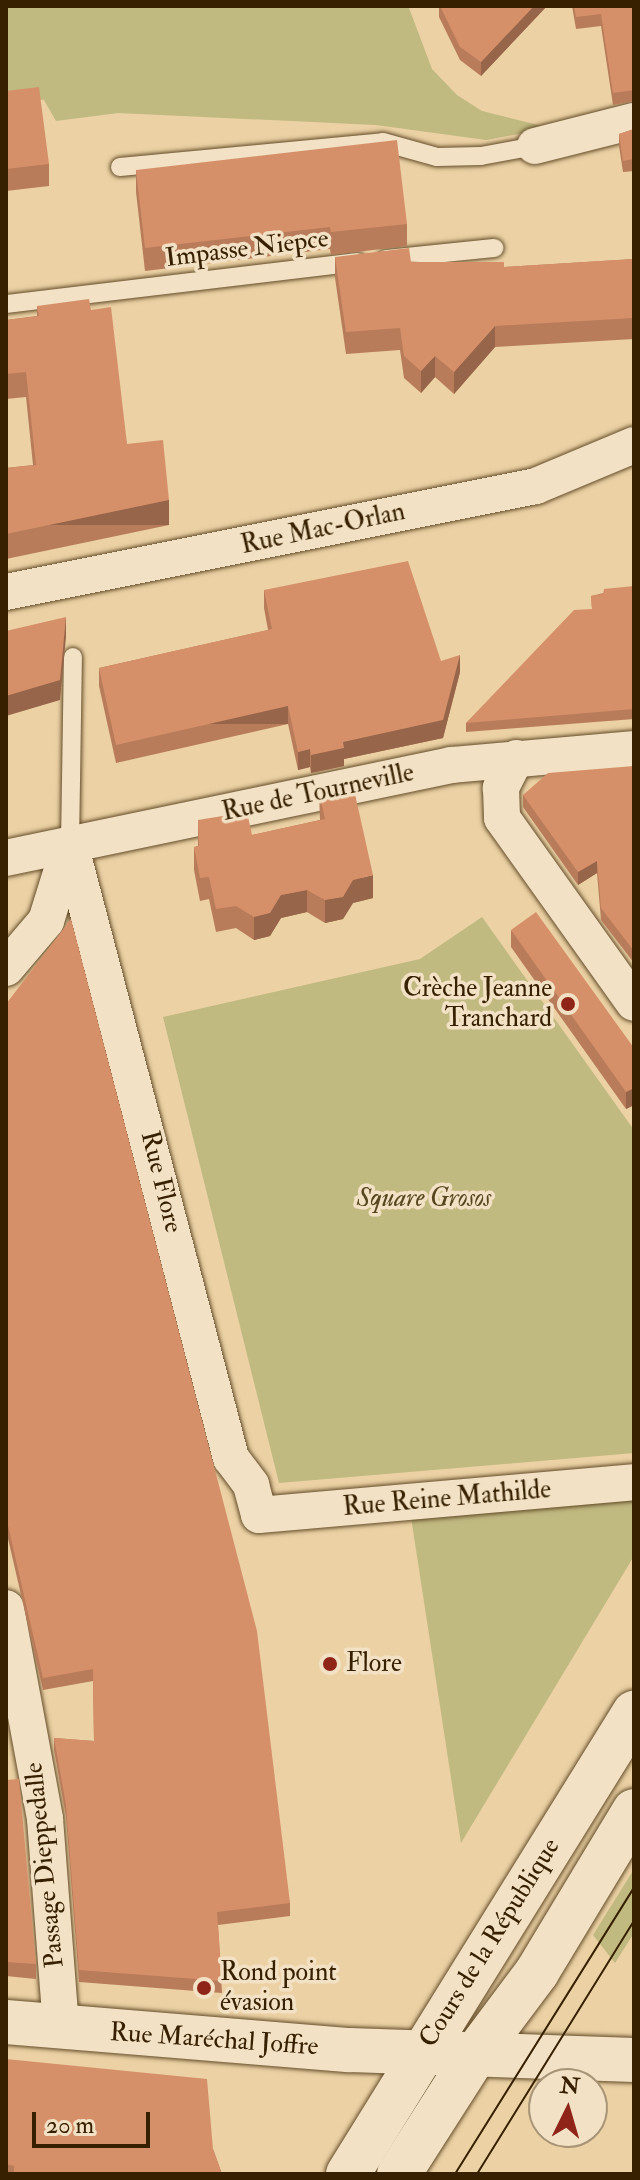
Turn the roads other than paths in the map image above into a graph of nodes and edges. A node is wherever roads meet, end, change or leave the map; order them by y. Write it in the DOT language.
graph roads {
  1 [pos="634,121"];
  2 [pos="535,146"];
  3 [pos="120,167"];
  4 [pos="494,248"];
  5 [pos="6,304"];
  6 [pos="634,445"];
  7 [pos="6,592"];
  8 [pos="73,657"];
  9 [pos="634,749"];
  10 [pos="516,758"];
  11 [pos="70,844"];
  12 [pos="6,858"];
  13 [pos="6,968"];
  14 [pos="634,1003"];
  15 [pos="634,1482"];
  16 [pos="259,1515"];
  17 [pos="6,1608"];
  18 [pos="634,1713"];
  19 [pos="634,1811"];
  20 [pos="6,2022"];
  21 [pos="61,2027"];
  22 [pos="421,2053"];
  23 [pos="475,2055"];
  24 [pos="634,2060"];
  25 [pos="348,2174"];
  26 [pos="399,2174"];
  1 -- 2 [label="street"];
  2 -- 3 [label="lane"];
  4 -- 5 [label="lane, Impasse Niepce"];
  6 -- 7 [label="street, Rue Mac-Orlan"];
  8 -- 11 [label="lane"];
  9 -- 10 [label="street, Rue de Tourneville"];
  10 -- 11 [label="street, Rue de Tourneville"];
  10 -- 14 [label="street"];
  11 -- 12 [label="street, Rue de Tourneville"];
  11 -- 13 [label="street"];
  11 -- 16 [label="street, Rue Flore"];
  15 -- 16 [label="street, Rue Reine Mathilde"];
  17 -- 21 [label="street, Passage Dieppedalle"];
  18 -- 22 [label="main road, Cours de la République"];
  19 -- 23 [label="main road, Cours de la République"];
  20 -- 21 [label="main road, Rue Maréchal Joffre"];
  21 -- 22 [label="main road, Rue Maréchal Joffre"];
  22 -- 23 [label="main road, Rue Maréchal Joffre"];
  22 -- 25 [label="main road, Cours de la République"];
  23 -- 24 [label="main road, Rue Maréchal Joffre"];
  23 -- 26 [label="main road, Cours de la République"];
}
